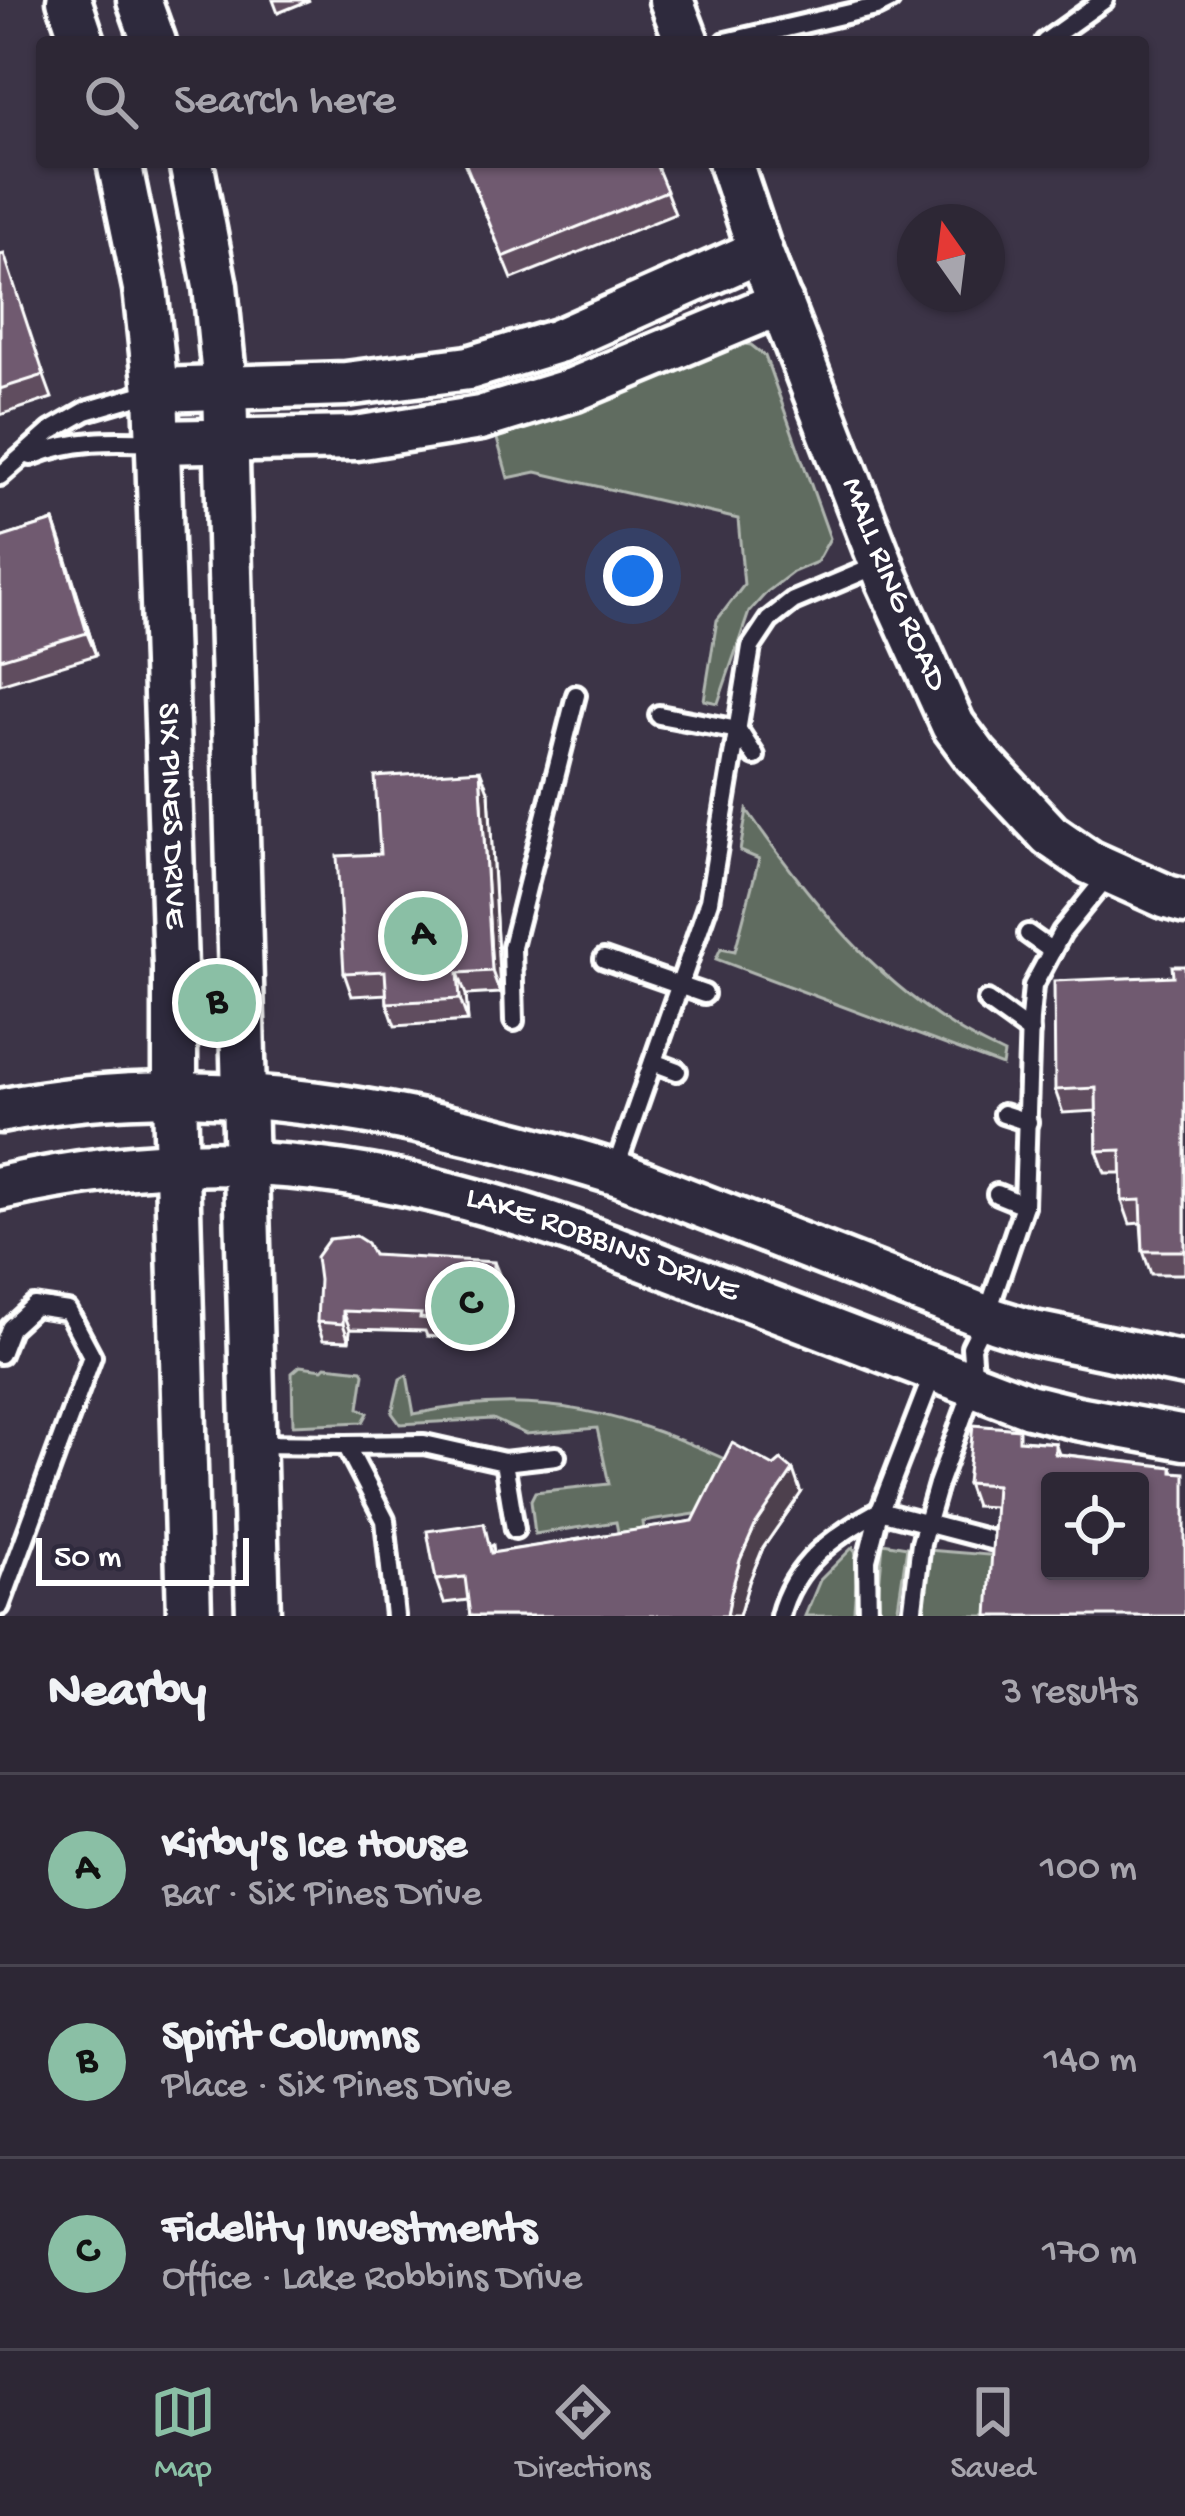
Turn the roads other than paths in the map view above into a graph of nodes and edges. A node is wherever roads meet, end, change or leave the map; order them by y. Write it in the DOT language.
graph roads {
  1 [pos="68,0"];
  2 [pos="139,0"];
  3 [pos="671,0"];
  4 [pos="890,0"];
  5 [pos="1104,0"];
  6 [pos="81,36"];
  7 [pos="152,36"];
  8 [pos="685,36"];
  9 [pos="752,36"];
  10 [pos="1053,36"];
  11 [pos="120,168"];
  12 [pos="192,168"];
  13 [pos="732,168"];
  14 [pos="760,251"];
  15 [pos="781,303"];
  16 [pos="225,387"];
  17 [pos="156,390"];
  18 [pos="227,440"];
  19 [pos="157,442"];
  20 [pos="7,470"];
  21 [pos="882,564"];
  22 [pos="576,695"];
  23 [pos="659,715"];
  24 [pos="738,730"];
  25 [pos="755,756"];
  26 [pos="1111,872"];
  27 [pos="1185,902"];
  28 [pos="1028,934"];
  29 [pos="1052,951"];
  30 [pos="604,959"];
  31 [pos="679,986"];
  32 [pos="704,994"];
  33 [pos="987,1001"];
  34 [pos="514,1021"];
  35 [pos="1030,1032"];
  36 [pos="653,1062"];
  37 [pos="677,1071"];
  38 [pos="176,1095"];
  39 [pos="246,1095"];
  40 [pos="0,1111"];
  41 [pos="1003,1114"];
  42 [pos="1028,1122"];
  43 [pos="245,1162"];
  44 [pos="178,1163"];
  45 [pos="614,1172"];
  46 [pos="0,1188"];
  47 [pos="997,1194"];
  48 [pos="1024,1205"];
  49 [pos="977,1350"];
  50 [pos="0,1354"];
  51 [pos="1185,1364"];
  52 [pos="933,1370"];
  53 [pos="1185,1438"];
  54 [pos="253,1444"];
  55 [pos="346,1445"];
  56 [pos="556,1456"];
  57 [pos="504,1462"];
  58 [pos="879,1511"];
  59 [pos="926,1523"];
  60 [pos="515,1529"];
  61 [pos="1002,1543"];
  62 [pos="0,1606"];
  63 [pos="190,1616"];
  64 [pos="258,1616"];
  65 [pos="395,1616"];
  66 [pos="780,1616"];
  67 [pos="868,1616"];
  68 [pos="912,1616"];
  1 -- 6 [label="street"];
  2 -- 7 [label="street"];
  3 -- 8 [label="street"];
  4 -- 9 [label="lane"];
  5 -- 10 [label="lane"];
  11 -- 17 [label="street, SIX PINES DRIVE"];
  12 -- 16 [label="street, SIX PINES DRIVE"];
  13 -- 14 [label="street, MALL RING ROAD"];
  14 -- 15 [label="street, MALL RING ROAD"];
  14 -- 16 [label="street"];
  15 -- 18 [label="street"];
  15 -- 21 [label="street, MALL RING ROAD"];
  16 -- 17 [label="street"];
  16 -- 18 [label="street, SIX PINES DRIVE"];
  17 -- 19 [label="street, SIX PINES DRIVE"];
  17 -- 20 [label="lane"];
  18 -- 19 [label="street"];
  18 -- 39 [label="street, SIX PINES DRIVE"];
  19 -- 20 [label="lane"];
  19 -- 38 [label="street, SIX PINES DRIVE"];
  21 -- 24 [label="lane"];
  21 -- 26 [label="street, MALL RING ROAD"];
  22 -- 34 [label="lane"];
  23 -- 24 [label="lane"];
  24 -- 25 [label="lane"];
  24 -- 31 [label="lane"];
  26 -- 27 [label="street, MALL RING ROAD"];
  26 -- 29 [label="lane"];
  28 -- 29 [label="lane"];
  29 -- 35 [label="lane"];
  30 -- 31 [label="lane"];
  31 -- 32 [label="lane"];
  31 -- 36 [label="lane"];
  33 -- 35 [label="lane"];
  35 -- 42 [label="lane"];
  36 -- 37 [label="lane"];
  36 -- 45 [label="lane"];
  38 -- 39 [label="street, LAKE ROBBINS DRIVE"];
  38 -- 40 [label="street, LAKE ROBBINS DRIVE"];
  38 -- 44 [label="street, SIX PINES DRIVE"];
  39 -- 43 [label="street, SIX PINES DRIVE"];
  39 -- 45 [label="street, LAKE ROBBINS DRIVE"];
  41 -- 42 [label="lane"];
  42 -- 48 [label="lane"];
  43 -- 44 [label="street, LAKE ROBBINS DRIVE"];
  43 -- 52 [label="street, LAKE ROBBINS DRIVE"];
  43 -- 54 [label="street, SIX PINES DRIVE"];
  44 -- 46 [label="street, LAKE ROBBINS DRIVE"];
  44 -- 63 [label="street, SIX PINES DRIVE"];
  45 -- 49 [label="street, LAKE ROBBINS DRIVE"];
  47 -- 48 [label="lane"];
  48 -- 49 [label="lane"];
  49 -- 51 [label="street, LAKE ROBBINS DRIVE"];
  49 -- 52 [label="street, LAKE ROBBINS DRIVE"];
  49 -- 53 [label="street, LAKE ROBBINS DRIVE"];
  49 -- 59 [label="lane"];
  50 -- 62 [label="lane"];
  52 -- 58 [label="lane"];
  54 -- 55 [label="lane"];
  54 -- 64 [label="street, SIX PINES DRIVE"];
  55 -- 57 [label="lane"];
  55 -- 65 [label="lane"];
  56 -- 57 [label="lane"];
  57 -- 60 [label="lane"];
  58 -- 59 [label="lane"];
  58 -- 66 [label="lane"];
  58 -- 67 [label="lane"];
  59 -- 61 [label="lane"];
  59 -- 68 [label="lane"];
}
